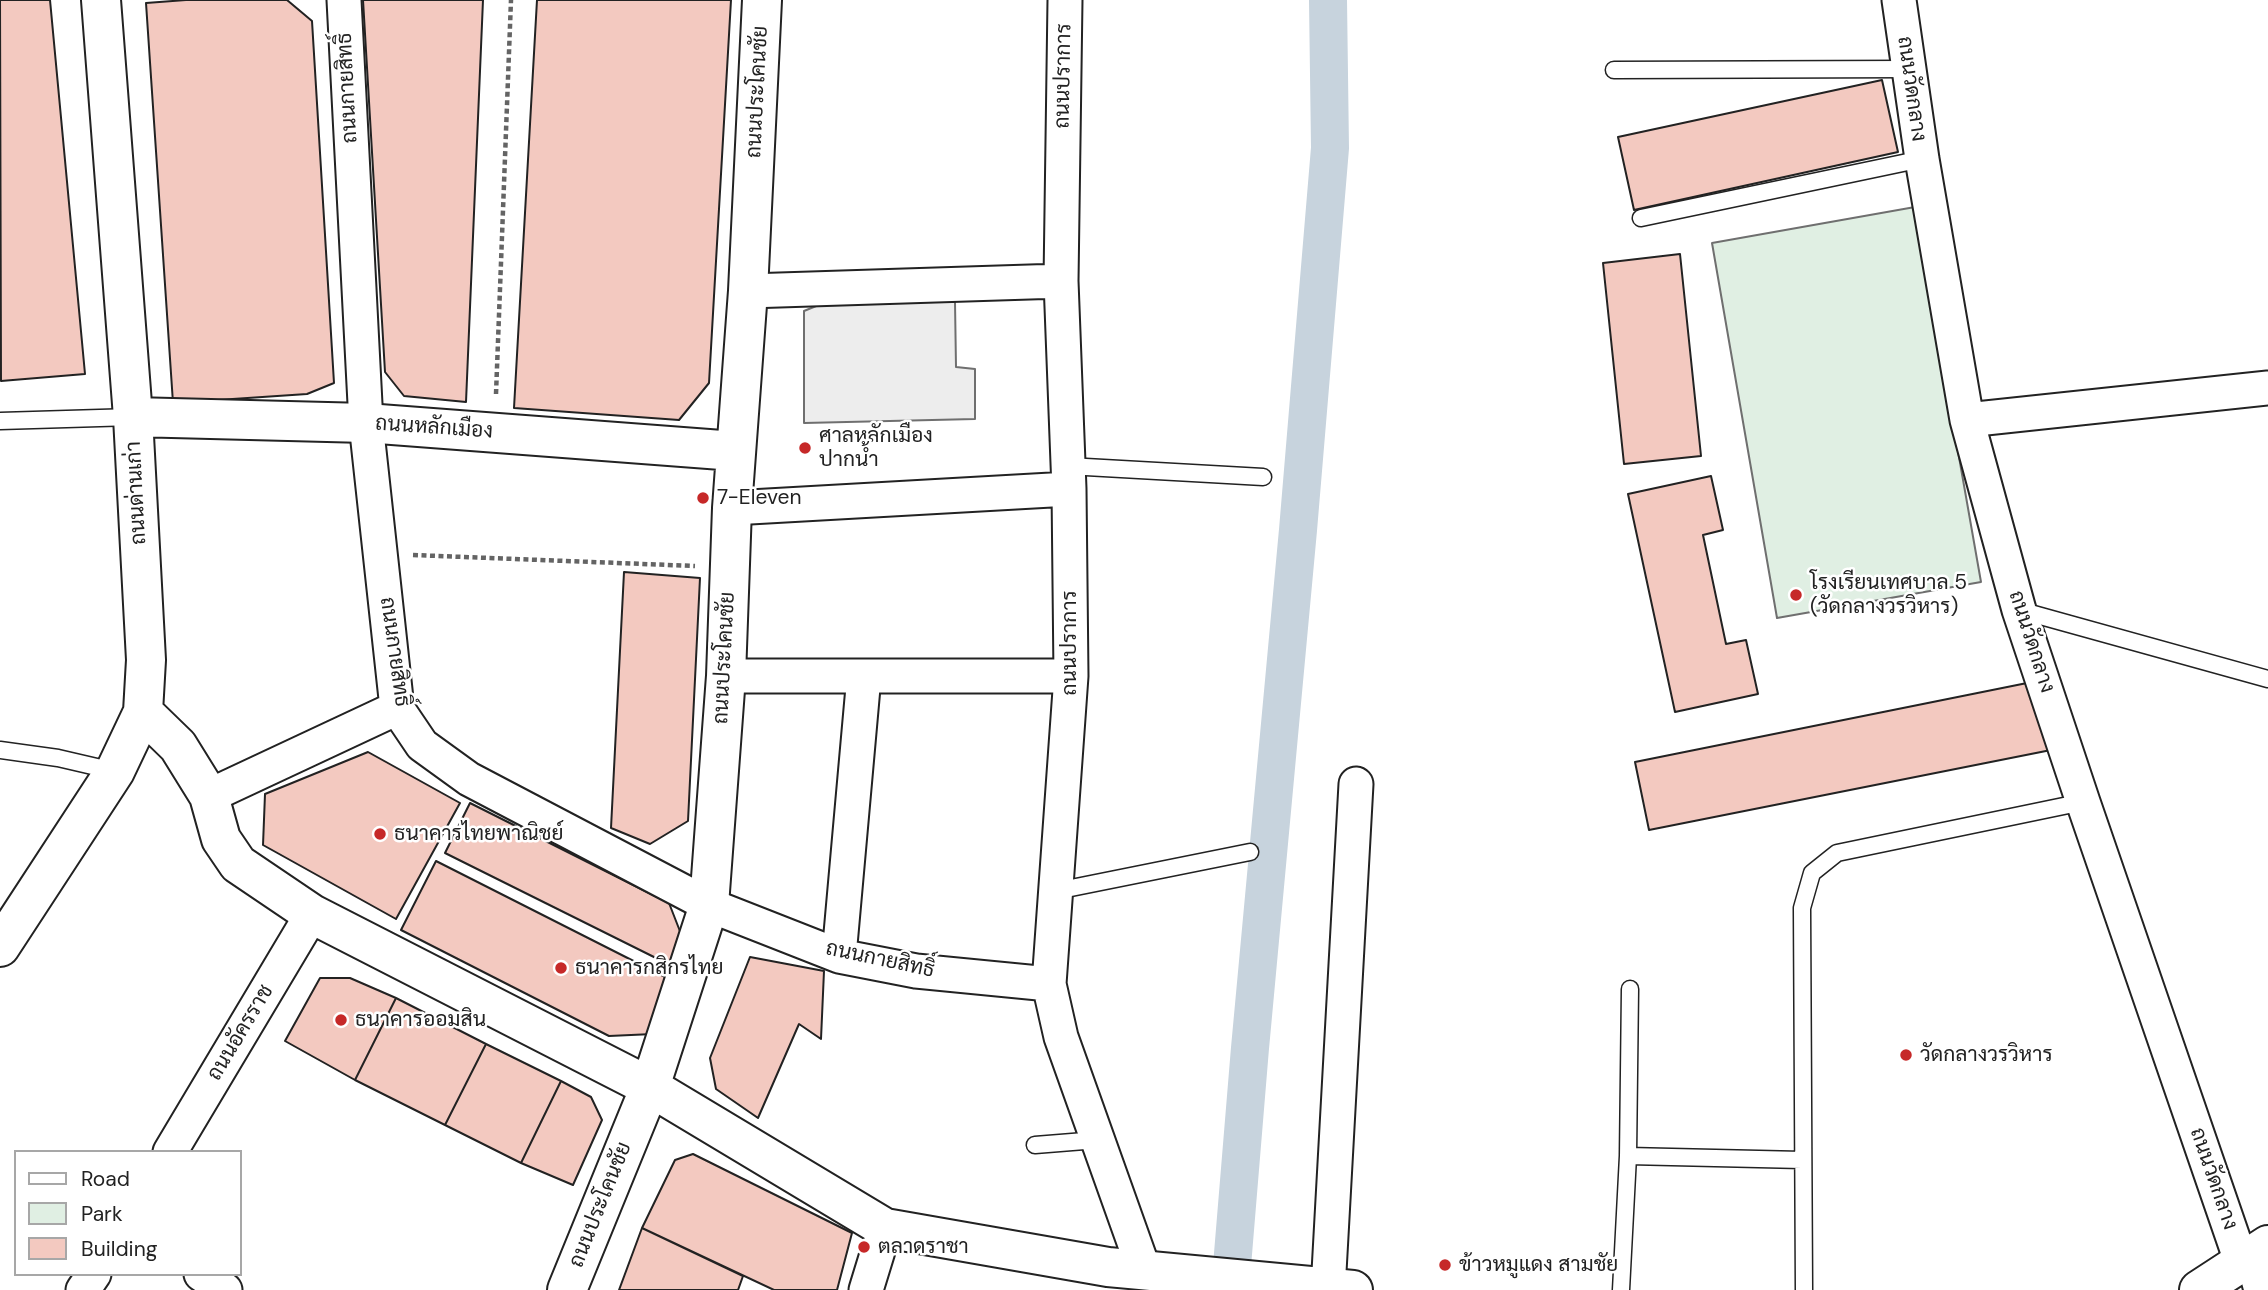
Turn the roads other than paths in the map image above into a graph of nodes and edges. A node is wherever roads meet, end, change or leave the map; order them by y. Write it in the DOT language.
graph roads {
  1 [pos="101,0"];
  2 [pos="344,0"];
  3 [pos="762,0"];
  4 [pos="1065,0"];
  5 [pos="1899,0"];
  6 [pos="1908,69"];
  7 [pos="1614,70"];
  8 [pos="1922,159"];
  9 [pos="1641,218"];
  10 [pos="1061,281"];
  11 [pos="748,291"];
  12 [pos="2268,388"];
  13 [pos="132,417"];
  14 [pos="1967,420"];
  15 [pos="0,421"];
  16 [pos="366,423"];
  17 [pos="735,451"];
  18 [pos="1068,477"];
  19 [pos="1263,477"];
  20 [pos="732,508"];
  21 [pos="2019,610"];
  22 [pos="726,676"];
  23 [pos="864,676"];
  24 [pos="1071,676"];
  25 [pos="2268,679"];
  26 [pos="397,708"];
  27 [pos="143,712"];
  28 [pos="0,750"];
  29 [pos="115,771"];
  30 [pos="1356,784"];
  31 [pos="209,796"];
  32 [pos="2083,802"];
  33 [pos="1250,852"];
  34 [pos="1056,891"];
  35 [pos="709,905"];
  36 [pos="312,914"];
  37 [pos="0,947"];
  38 [pos="839,956"];
  39 [pos="1049,984"];
  40 [pos="1630,989"];
  41 [pos="650,1087"];
  42 [pos="1097,1140"];
  43 [pos="1035,1145"];
  44 [pos="171,1150"];
  45 [pos="1628,1156"];
  46 [pos="1802,1160"];
  47 [pos="885,1228"];
  48 [pos="2256,1264"];
  49 [pos="1119,1275"];
  50 [pos="204,1276"];
  51 [pos="1336,1289"];
  52 [pos="225,1290"];
  53 [pos="567,1290"];
  54 [pos="866,1290"];
  55 [pos="1621,1290"];
  56 [pos="1804,1290"];
  57 [pos="2199,1290"];
  1 -- 13 [label="main road, ถนนด่านเก่า"];
  2 -- 16 [label="street, ถนนกายสิทธิ์"];
  3 -- 11 [label="main road, ถนนประโคนชัย"];
  4 -- 10 [label="street, ถนนปราการ"];
  5 -- 6 [label="street, ถนนวัดกลาง"];
  6 -- 7 [label="lane"];
  6 -- 8 [label="street, ถนนวัดกลาง"];
  8 -- 9 [label="lane"];
  8 -- 14 [label="street, ถนนวัดกลาง"];
  10 -- 11 [label="street"];
  10 -- 18 [label="street, ถนนปราการ"];
  11 -- 17 [label="main road, ถนนประโคนชัย"];
  12 -- 14 [label="street"];
  13 -- 15 [label="lane"];
  13 -- 16 [label="main road, ถนนหลักเมือง"];
  13 -- 27 [label="main road, ถนนด่านเก่า"];
  14 -- 21 [label="street, ถนนวัดกลาง"];
  16 -- 17 [label="main road, ถนนหลักเมือง"];
  16 -- 26 [label="street, ถนนกายสิทธิ์"];
  17 -- 20 [label="main road, ถนนประโคนชัย"];
  18 -- 19 [label="lane"];
  18 -- 20 [label="street"];
  18 -- 24 [label="street, ถนนปราการ"];
  20 -- 22 [label="main road, ถนนประโคนชัย"];
  21 -- 25 [label="lane"];
  21 -- 32 [label="street, ถนนวัดกลาง"];
  22 -- 23 [label="street"];
  22 -- 35 [label="main road, ถนนประโคนชัย"];
  23 -- 24 [label="street"];
  23 -- 38 [label="street"];
  24 -- 34 [label="street, ถนนปราการ"];
  26 -- 31 [label="street"];
  26 -- 35 [label="street, ถนนกายสิทธิ์"];
  27 -- 29 [label="main road, ถนนด่านเก่า"];
  27 -- 31 [label="main road"];
  28 -- 29 [label="lane"];
  29 -- 37 [label="main road, ถนนด่านเก่า"];
  30 -- 51 [label="street"];
  31 -- 36 [label="main road"];
  32 -- 46 [label="lane"];
  32 -- 48 [label="street, ถนนวัดกลาง"];
  33 -- 34 [label="lane"];
  34 -- 39 [label="street, ถนนปราการ"];
  35 -- 38 [label="street, ถนนกายสิทธิ์"];
  35 -- 41 [label="main road, ถนนประโคนชัย"];
  36 -- 41 [label="main road"];
  36 -- 44 [label="street, ถนนอัครราช"];
  38 -- 39 [label="street, ถนนกายสิทธิ์"];
  39 -- 42 [label="street, ถนนปราการ"];
  40 -- 45 [label="lane"];
  41 -- 47 [label="main road"];
  41 -- 53 [label="main road, ถนนประโคนชัย"];
  42 -- 43 [label="lane"];
  42 -- 49 [label="street, ถนนปราการ"];
  45 -- 46 [label="lane"];
  45 -- 55 [label="lane"];
  46 -- 56 [label="lane"];
  47 -- 49 [label="main road"];
  47 -- 54 [label="street"];
  48 -- 57 [label="main road"];
  49 -- 51 [label="main road"];
  50 -- 52 [label="street"];
}
